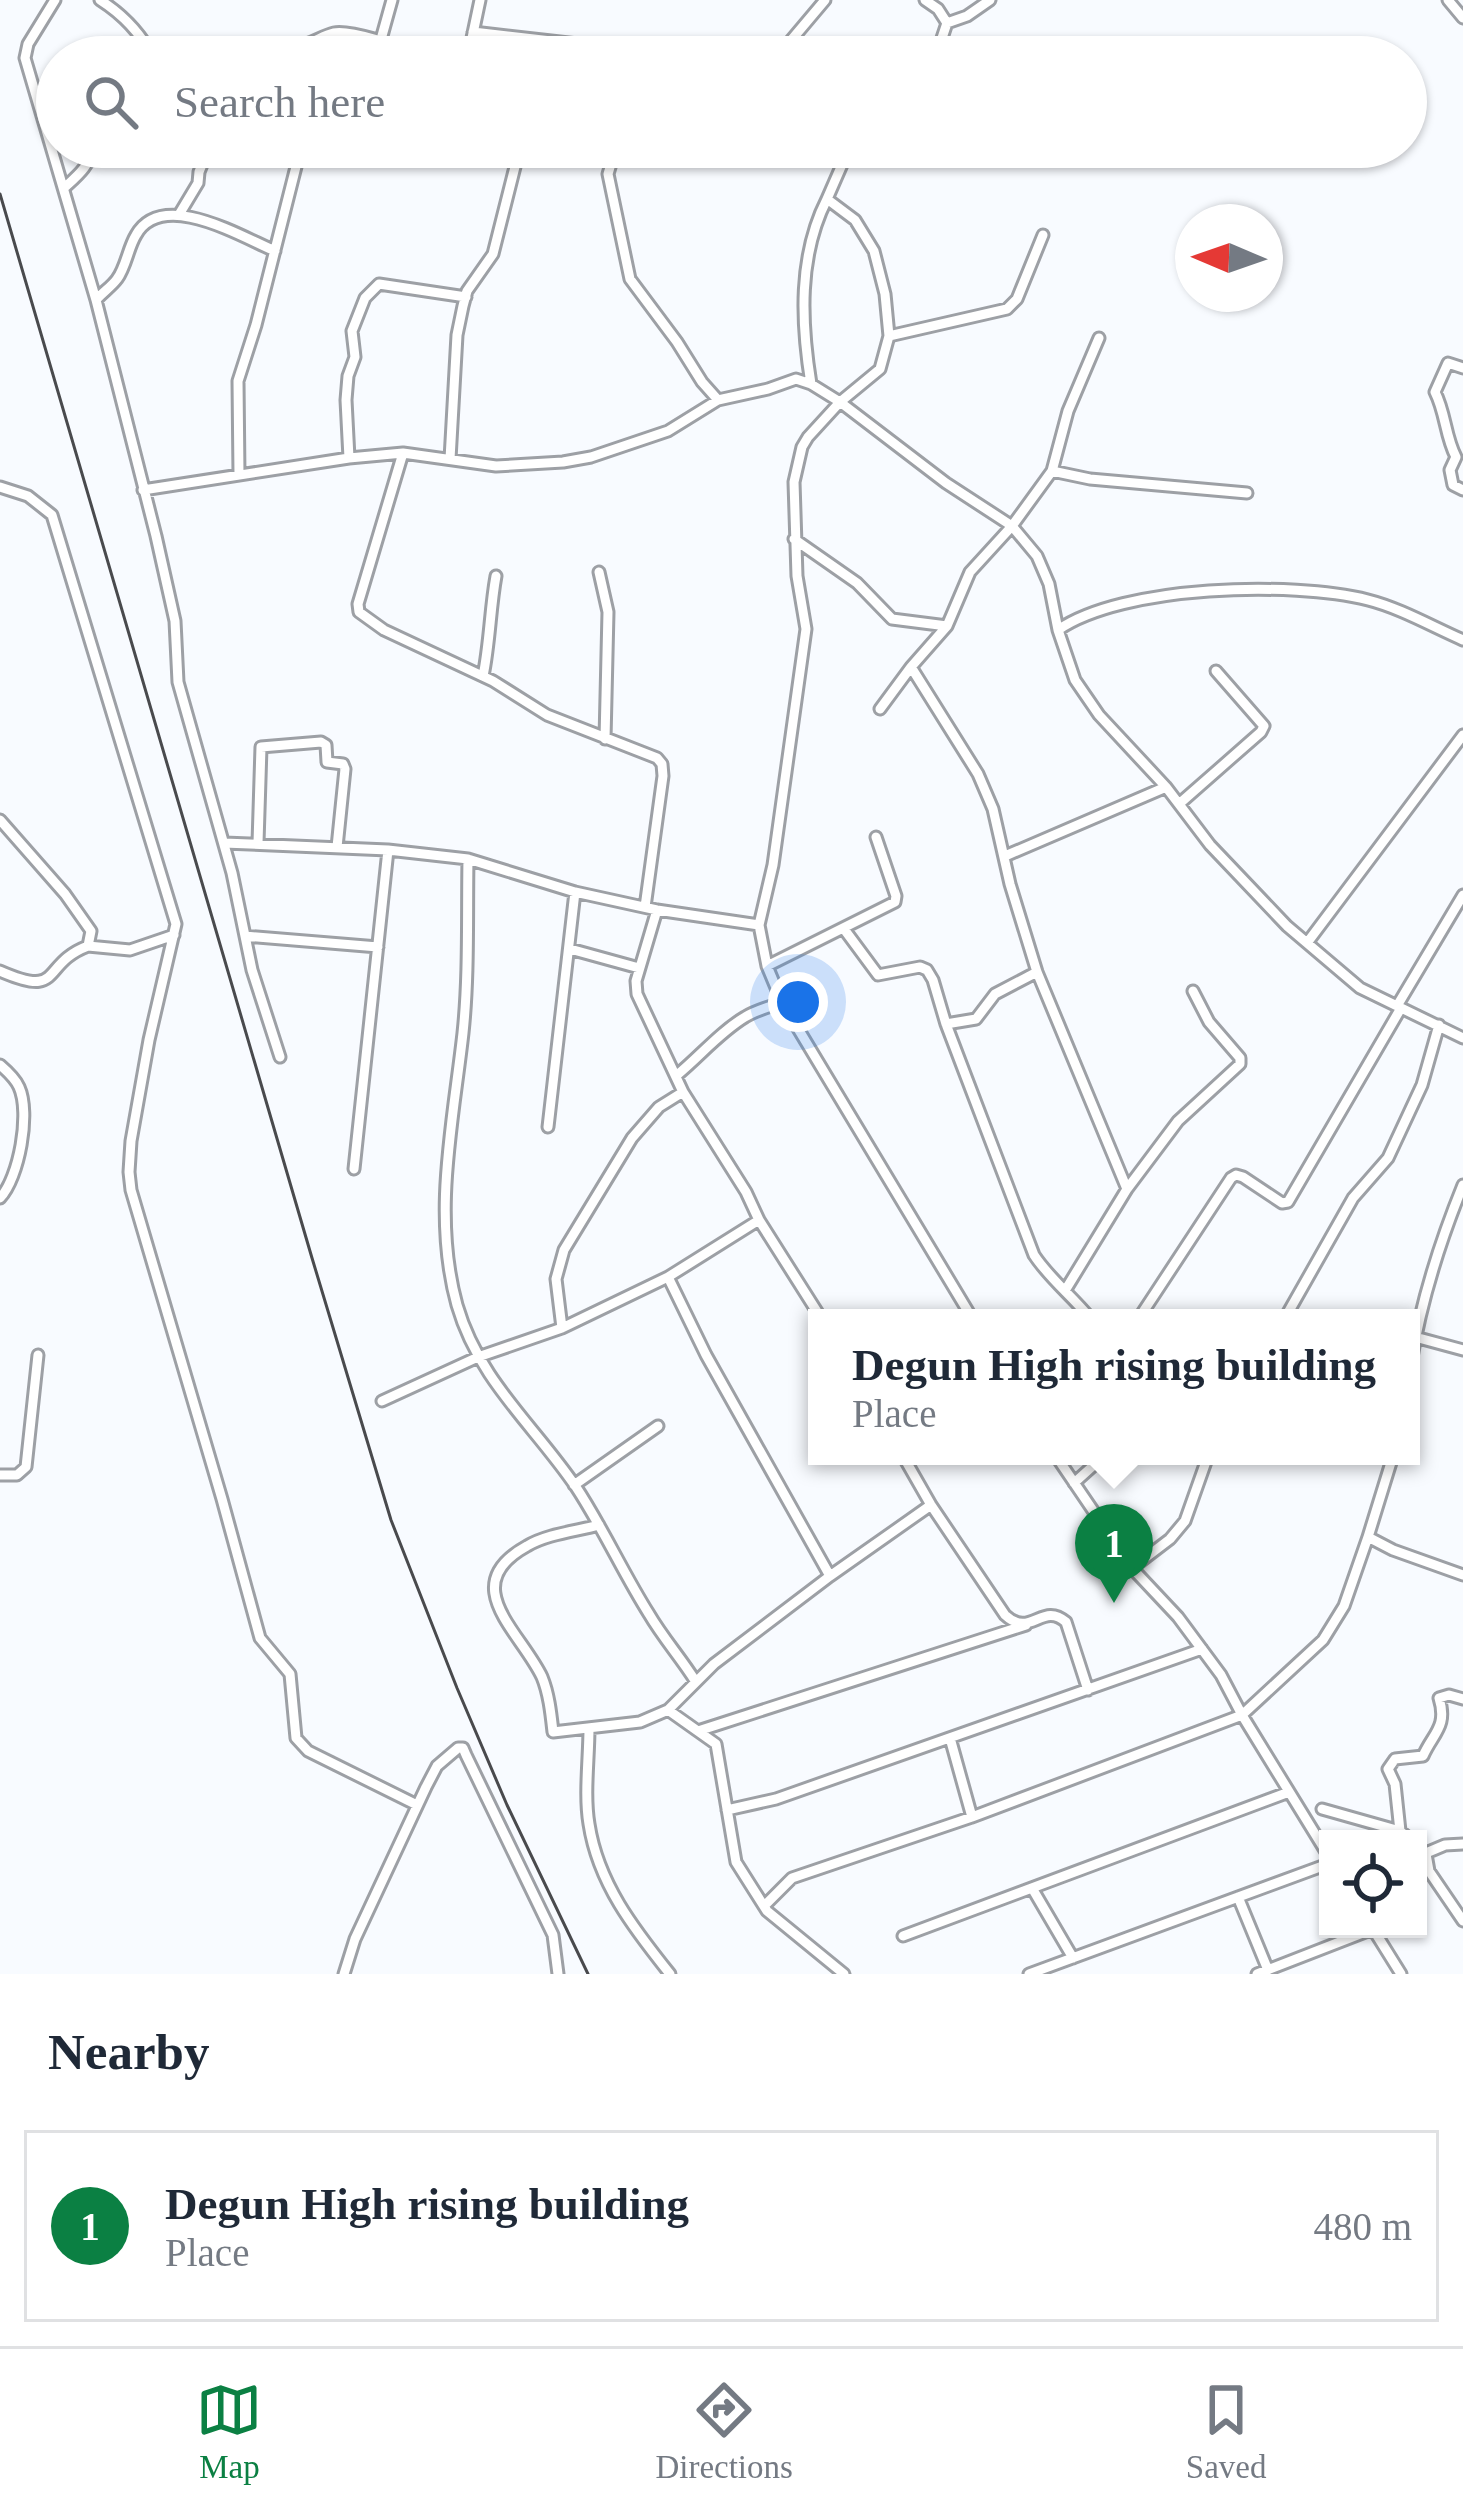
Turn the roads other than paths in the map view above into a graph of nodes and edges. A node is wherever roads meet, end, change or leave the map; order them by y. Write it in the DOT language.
graph roads {
  1 [pos="55,0"];
  2 [pos="100,0"];
  3 [pos="392,0"];
  4 [pos="480,0"];
  5 [pos="825,0"];
  6 [pos="925,0"];
  7 [pos="990,0"];
  8 [pos="1448,0"];
  9 [pos="1463,18"];
  10 [pos="947,23"];
  11 [pos="473,32"];
  12 [pos="139,36"];
  13 [pos="326,36"];
  14 [pos="360,36"];
  15 [pos="382,36"];
  16 [pos="472,36"];
  17 [pos="508,36"];
  18 [pos="795,36"];
  19 [pos="943,36"];
  20 [pos="36,95"];
  21 [pos="58,168"];
  22 [pos="84,168"];
  23 [pos="201,168"];
  24 [pos="296,168"];
  25 [pos="515,168"];
  26 [pos="610,168"];
  27 [pos="841,168"];
  28 [pos="64,188"];
  29 [pos="827,199"];
  30 [pos="180,213"];
  31 [pos="1043,235"];
  32 [pos="275,250"];
  33 [pos="466,297"];
  34 [pos="96,300"];
  35 [pos="889,336"];
  36 [pos="1099,338"];
  37 [pos="1463,368"];
  38 [pos="811,384"];
  39 [pos="718,400"];
  40 [pos="840,402"];
  41 [pos="403,453"];
  42 [pos="349,458"];
  43 [pos="450,459"];
  44 [pos="1052,471"];
  45 [pos="239,476"];
  46 [pos="0,487"];
  47 [pos="143,490"];
  48 [pos="1463,490"];
  49 [pos="1247,493"];
  50 [pos="1012,526"];
  51 [pos="794,539"];
  52 [pos="599,572"];
  53 [pos="496,575"];
  54 [pos="947,626"];
  55 [pos="1058,630"];
  56 [pos="1463,640"];
  57 [pos="911,667"];
  58 [pos="1216,671"];
  59 [pos="483,676"];
  60 [pos="880,709"];
  61 [pos="1463,735"];
  62 [pos="605,739"];
  63 [pos="1166,788"];
  64 [pos="1179,804"];
  65 [pos="0,820"];
  66 [pos="876,837"];
  67 [pos="258,842"];
  68 [pos="224,843"];
  69 [pos="337,847"];
  70 [pos="388,850"];
  71 [pos="1005,856"];
  72 [pos="468,859"];
  73 [pos="575,892"];
  74 [pos="1463,895"];
  75 [pos="651,908"];
  76 [pos="759,925"];
  77 [pos="844,929"];
  78 [pos="174,935"];
  79 [pos="245,936"];
  80 [pos="1307,944"];
  81 [pos="88,946"];
  82 [pos="378,947"];
  83 [pos="570,949"];
  84 [pos="767,966"];
  85 [pos="640,968"];
  86 [pos="0,971"];
  87 [pos="1037,973"];
  88 [pos="1193,991"];
  89 [pos="782,1002"];
  90 [pos="1399,1007"];
  91 [pos="946,1024"];
  92 [pos="1438,1025"];
  93 [pos="1463,1038"];
  94 [pos="280,1057"];
  95 [pos="0,1065"];
  96 [pos="677,1075"];
  97 [pos="683,1092"];
  98 [pos="548,1127"];
  99 [pos="354,1168"];
  100 [pos="1463,1185"];
  101 [pos="1127,1189"];
  102 [pos="0,1198"];
  103 [pos="759,1220"];
  104 [pos="668,1277"];
  105 [pos="1066,1289"];
  106 [pos="814,1309"];
  107 [pos="967,1309"];
  108 [pos="1083,1309"];
  109 [pos="1145,1309"];
  110 [pos="1290,1309"];
  111 [pos="1420,1310"];
  112 [pos="562,1328"];
  113 [pos="1420,1338"];
  114 [pos="1463,1350"];
  115 [pos="38,1355"];
  116 [pos="478,1357"];
  117 [pos="382,1401"];
  118 [pos="658,1426"];
  119 [pos="908,1465"];
  120 [pos="1062,1465"];
  121 [pos="1094,1465"];
  122 [pos="1205,1465"];
  123 [pos="1390,1465"];
  124 [pos="0,1475"];
  125 [pos="1074,1483"];
  126 [pos="574,1485"];
  127 [pos="931,1505"];
  128 [pos="599,1525"];
  129 [pos="1368,1538"];
  130 [pos="1132,1568"];
  131 [pos="1463,1575"];
  132 [pos="830,1576"];
  133 [pos="1026,1625"];
  134 [pos="1202,1649"];
  135 [pos="696,1682"];
  136 [pos="1088,1690"];
  137 [pos="1463,1699"];
  138 [pos="668,1710"];
  139 [pos="1242,1715"];
  140 [pos="589,1728"];
  141 [pos="698,1731"];
  142 [pos="950,1738"];
  143 [pos="1289,1792"];
  144 [pos="417,1805"];
  145 [pos="1322,1809"];
  146 [pos="727,1810"];
  147 [pos="972,1816"];
  148 [pos="1389,1830"];
  149 [pos="1404,1830"];
  150 [pos="1319,1840"];
  151 [pos="1463,1844"];
  152 [pos="1427,1849"];
  153 [pos="1427,1865"];
  154 [pos="1319,1867"];
  155 [pos="1033,1888"];
  156 [pos="1238,1897"];
  157 [pos="764,1906"];
  158 [pos="1463,1921"];
  159 [pos="903,1936"];
  160 [pos="1350,1938"];
  161 [pos="1379,1938"];
  162 [pos="1073,1958"];
  163 [pos="1263,1972"];
  164 [pos="344,1974"];
  165 [pos="558,1974"];
  166 [pos="670,1974"];
  167 [pos="844,1974"];
  168 [pos="1029,1974"];
  169 [pos="1401,1974"];
  1 -- 20 [label="street"];
  2 -- 12 [label="street"];
  3 -- 15 [label="street"];
  4 -- 11 [label="street"];
  5 -- 18 [label="street"];
  6 -- 10 [label="street"];
  7 -- 10 [label="street"];
  8 -- 9 [label="street"];
  10 -- 19 [label="street"];
  11 -- 16 [label="street"];
  11 -- 17 [label="street"];
  13 -- 14 [label="street"];
  21 -- 28 [label="street"];
  22 -- 28 [label="street"];
  23 -- 30 [label="street"];
  24 -- 32 [label="street"];
  25 -- 33 [label="street"];
  26 -- 39 [label="street"];
  27 -- 29 [label="street"];
  28 -- 34 [label="street"];
  29 -- 35 [label="street"];
  29 -- 38 [label="street"];
  30 -- 32 [label="street"];
  30 -- 34 [label="street"];
  31 -- 35 [label="street"];
  32 -- 45 [label="street"];
  33 -- 42 [label="street"];
  33 -- 43 [label="street"];
  34 -- 47 [label="street"];
  35 -- 40 [label="street"];
  36 -- 44 [label="street"];
  37 -- 48 [label="street"];
  38 -- 39 [label="street"];
  38 -- 40 [label="street"];
  39 -- 43 [label="street"];
  40 -- 50 [label="street"];
  40 -- 51 [label="street"];
  41 -- 42 [label="street"];
  41 -- 43 [label="street"];
  41 -- 59 [label="street"];
  42 -- 45 [label="street"];
  44 -- 49 [label="street"];
  44 -- 50 [label="street"];
  45 -- 47 [label="street"];
  46 -- 78 [label="street"];
  47 -- 68 [label="street"];
  50 -- 54 [label="street"];
  50 -- 55 [label="street"];
  51 -- 54 [label="street"];
  51 -- 76 [label="street"];
  52 -- 62 [label="street"];
  53 -- 59 [label="street"];
  54 -- 57 [label="street"];
  55 -- 56 [label="street"];
  55 -- 63 [label="street"];
  57 -- 60 [label="street"];
  57 -- 71 [label="street"];
  58 -- 64 [label="street"];
  59 -- 62 [label="street"];
  61 -- 80 [label="street"];
  62 -- 75 [label="street"];
  63 -- 64 [label="street"];
  63 -- 71 [label="street"];
  64 -- 80 [label="street"];
  65 -- 81 [label="street"];
  66 -- 77 [label="street"];
  67 -- 68 [label="street"];
  67 -- 69 [label="street"];
  67 -- 69 [label="street"];
  68 -- 79 [label="street"];
  69 -- 70 [label="street"];
  70 -- 72 [label="street"];
  70 -- 82 [label="street"];
  71 -- 87 [label="street"];
  72 -- 73 [label="street"];
  72 -- 116 [label="street"];
  73 -- 75 [label="street"];
  73 -- 83 [label="street"];
  74 -- 90 [label="street"];
  75 -- 76 [label="street"];
  75 -- 85 [label="street"];
  76 -- 84 [label="street"];
  77 -- 84 [label="street"];
  77 -- 91 [label="street"];
  78 -- 81 [label="street"];
  78 -- 144 [label="street"];
  79 -- 82 [label="street"];
  79 -- 94 [label="street"];
  80 -- 90 [label="street"];
  81 -- 86 [label="street"];
  82 -- 99 [label="street"];
  83 -- 85 [label="street"];
  83 -- 98 [label="street"];
  84 -- 89 [label="street"];
  85 -- 96 [label="street"];
  87 -- 91 [label="street"];
  87 -- 101 [label="street"];
  88 -- 101 [label="street"];
  89 -- 96 [label="street"];
  89 -- 107 [label="street"];
  90 -- 92 [label="street"];
  90 -- 109 [label="street"];
  91 -- 105 [label="street"];
  92 -- 93 [label="street"];
  92 -- 110 [label="street"];
  95 -- 102 [label="street"];
  96 -- 97 [label="street"];
  97 -- 103 [label="street"];
  97 -- 112 [label="street"];
  100 -- 111 [label="street"];
  101 -- 105 [label="street"];
  103 -- 104 [label="street"];
  103 -- 106 [label="street"];
  104 -- 112 [label="street"];
  104 -- 132 [label="street"];
  105 -- 108 [label="street"];
  112 -- 116 [label="street"];
  113 -- 114 [label="street"];
  115 -- 124 [label="street"];
  116 -- 117 [label="street"];
  116 -- 126 [label="street"];
  118 -- 126 [label="street"];
  119 -- 127 [label="street"];
  120 -- 125 [label="street"];
  121 -- 125 [label="street"];
  122 -- 130 [label="street"];
  123 -- 129 [label="street"];
  125 -- 130 [label="street"];
  126 -- 128 [label="street"];
  127 -- 132 [label="street"];
  127 -- 133 [label="street"];
  128 -- 135 [label="street"];
  128 -- 140 [label="street"];
  129 -- 131 [label="street"];
  129 -- 139 [label="street"];
  130 -- 134 [label="street"];
  132 -- 135 [label="street"];
  133 -- 136 [label="street"];
  133 -- 141 [label="street"];
  134 -- 136 [label="street"];
  134 -- 139 [label="street"];
  135 -- 138 [label="street"];
  136 -- 142 [label="street"];
  137 -- 149 [label="street"];
  138 -- 140 [label="street"];
  138 -- 141 [label="street"];
  139 -- 143 [label="street"];
  139 -- 147 [label="street"];
  140 -- 166 [label="street"];
  141 -- 146 [label="street"];
  142 -- 146 [label="street"];
  142 -- 147 [label="street"];
  143 -- 150 [label="street"];
  143 -- 155 [label="street"];
  144 -- 164 [label="street"];
  144 -- 165 [label="street"];
  145 -- 148 [label="street"];
  146 -- 157 [label="street"];
  147 -- 157 [label="street"];
  151 -- 152 [label="street"];
  153 -- 158 [label="street"];
  154 -- 156 [label="street"];
  155 -- 159 [label="street"];
  155 -- 162 [label="street"];
  156 -- 162 [label="street"];
  156 -- 163 [label="street"];
  157 -- 167 [label="street"];
  160 -- 163 [label="street"];
  161 -- 169 [label="street"];
  162 -- 168 [label="street"];
}
